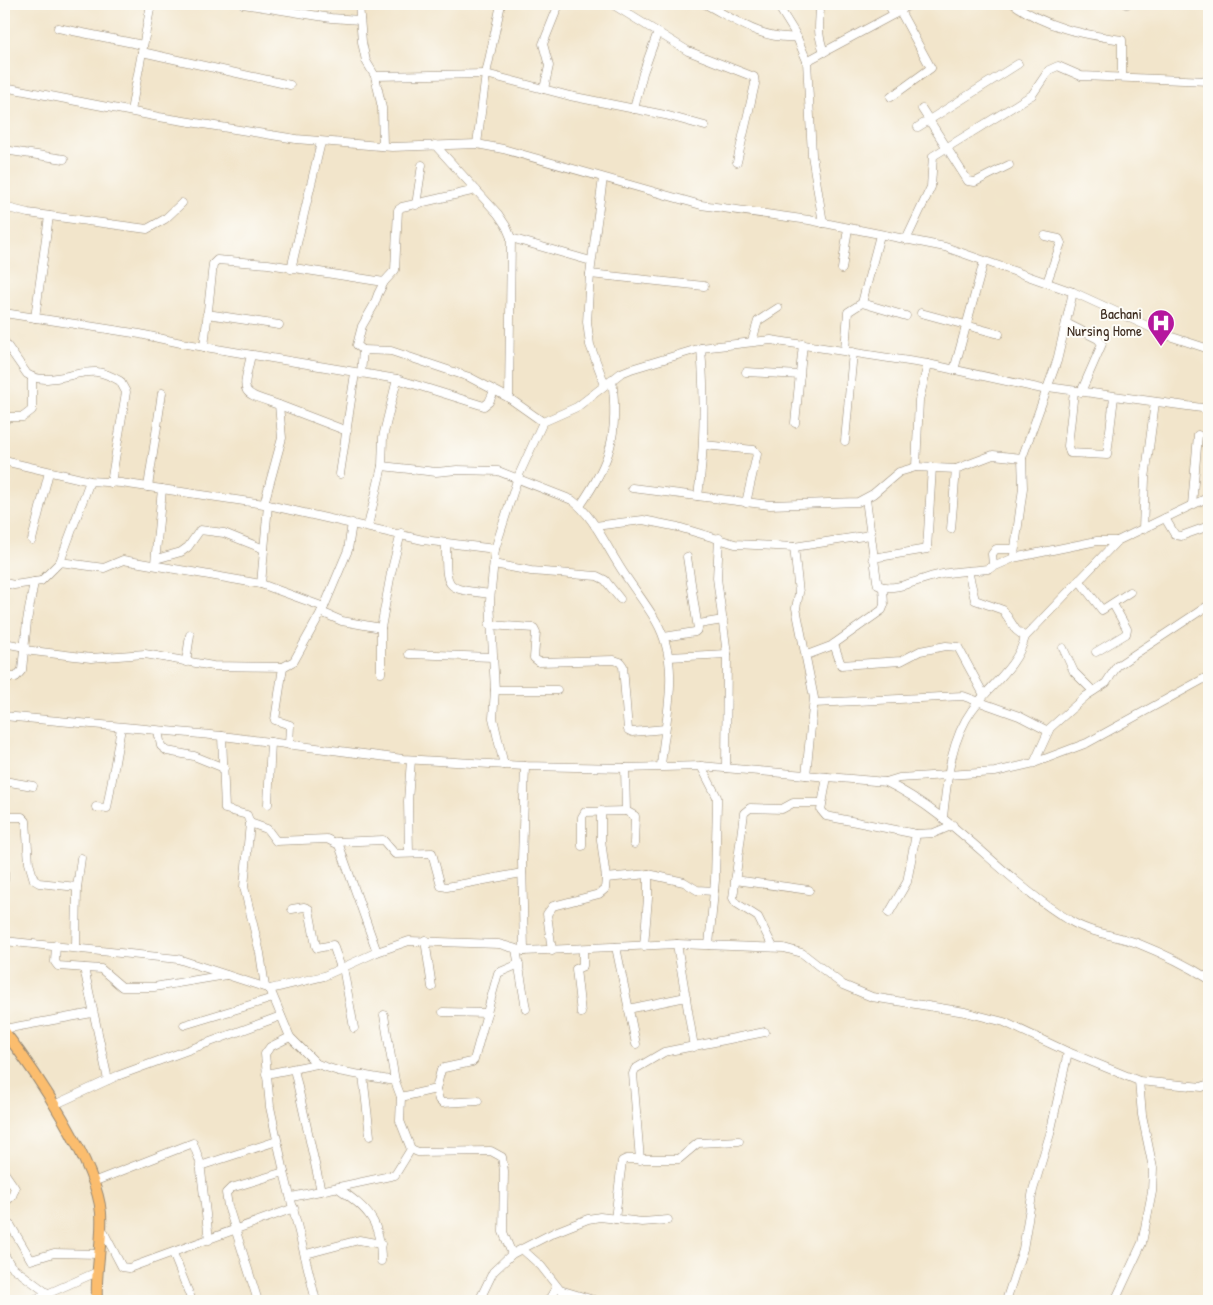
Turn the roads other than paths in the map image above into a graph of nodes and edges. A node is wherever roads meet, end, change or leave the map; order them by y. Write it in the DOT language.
graph roads {
  1 [pos="151,4"];
  2 [pos="243,4"];
  3 [pos="359,4"];
  4 [pos="501,4"];
  5 [pos="559,4"];
  6 [pos="612,4"];
  7 [pos="705,4"];
  8 [pos="777,4"];
  9 [pos="820,4"];
  10 [pos="888,4"];
  11 [pos="910,4"];
  12 [pos="1014,4"];
  13 [pos="897,13"];
  14 [pos="360,20"];
  15 [pos="58,28"];
  16 [pos="657,34"];
  17 [pos="797,37"];
  18 [pos="143,49"];
  19 [pos="824,52"];
  20 [pos="807,61"];
  21 [pos="1018,64"];
  22 [pos="486,74"];
  23 [pos="375,76"];
  24 [pos="1122,77"];
  25 [pos="1209,81"];
  26 [pos="290,85"];
  27 [pos="4,87"];
  28 [pos="544,89"];
  29 [pos="891,97"];
  30 [pos="634,109"];
  31 [pos="922,109"];
  32 [pos="130,111"];
  33 [pos="928,120"];
  34 [pos="705,126"];
  35 [pos="918,127"];
  36 [pos="321,142"];
  37 [pos="477,144"];
  38 [pos="435,145"];
  39 [pos="383,146"];
  40 [pos="945,148"];
  41 [pos="4,150"];
  42 [pos="64,159"];
  43 [pos="737,162"];
  44 [pos="422,165"];
  45 [pos="1009,165"];
  46 [pos="603,178"];
  47 [pos="476,190"];
  48 [pos="182,203"];
  49 [pos="416,205"];
  50 [pos="4,207"];
  51 [pos="49,216"];
  52 [pos="823,223"];
  53 [pos="848,228"];
  54 [pos="880,235"];
  55 [pos="1045,236"];
  56 [pos="511,238"];
  57 [pos="906,240"];
  58 [pos="591,261"];
  59 [pos="984,261"];
  60 [pos="291,268"];
  61 [pos="842,269"];
  62 [pos="590,274"];
  63 [pos="384,282"];
  64 [pos="1047,282"];
  65 [pos="704,286"];
  66 [pos="1074,292"];
  67 [pos="862,303"];
  68 [pos="778,308"];
  69 [pos="4,313"];
  70 [pos="921,313"];
  71 [pos="208,314"];
  72 [pos="906,316"];
  73 [pos="35,318"];
  74 [pos="1066,323"];
  75 [pos="279,325"];
  76 [pos="966,325"];
  77 [pos="999,334"];
  78 [pos="4,341"];
  79 [pos="752,341"];
  80 [pos="804,344"];
  81 [pos="204,347"];
  82 [pos="701,348"];
  83 [pos="1209,349"];
  84 [pos="363,350"];
  85 [pos="849,351"];
  86 [pos="252,355"];
  87 [pos="928,364"];
  88 [pos="954,370"];
  89 [pos="746,372"];
  90 [pos="358,373"];
  91 [pos="800,375"];
  92 [pos="32,377"];
  93 [pos="397,379"];
  94 [pos="612,379"];
  95 [pos="605,385"];
  96 [pos="1047,389"];
  97 [pos="494,391"];
  98 [pos="1078,391"];
  99 [pos="162,393"];
  100 [pos="1114,396"];
  101 [pos="509,398"];
  102 [pos="1155,402"];
  103 [pos="279,405"];
  104 [pos="1209,409"];
  105 [pos="4,422"];
  106 [pos="543,422"];
  107 [pos="795,424"];
  108 [pos="347,431"];
  109 [pos="1198,435"];
  110 [pos="845,441"];
  111 [pos="704,446"];
  112 [pos="1022,458"];
  113 [pos="4,460"];
  114 [pos="382,466"];
  115 [pos="916,467"];
  116 [pos="932,467"];
  117 [pos="956,469"];
  118 [pos="49,472"];
  119 [pos="340,474"];
  120 [pos="518,478"];
  121 [pos="90,481"];
  122 [pos="111,483"];
  123 [pos="148,487"];
  124 [pos="632,488"];
  125 [pos="162,489"];
  126 [pos="698,496"];
  127 [pos="1209,497"];
  128 [pos="866,499"];
  129 [pos="746,503"];
  130 [pos="266,505"];
  131 [pos="1192,505"];
  132 [pos="580,506"];
  133 [pos="1165,518"];
  134 [pos="352,523"];
  135 [pos="368,526"];
  136 [pos="594,526"];
  137 [pos="1209,526"];
  138 [pos="951,529"];
  139 [pos="1143,529"];
  140 [pos="401,533"];
  141 [pos="870,535"];
  142 [pos="719,538"];
  143 [pos="32,540"];
  144 [pos="1117,541"];
  145 [pos="446,544"];
  146 [pos="794,547"];
  147 [pos="264,549"];
  148 [pos="495,549"];
  149 [pos="1015,553"];
  150 [pos="687,556"];
  151 [pos="873,558"];
  152 [pos="60,562"];
  153 [pos="155,562"];
  154 [pos="494,564"];
  155 [pos="991,568"];
  156 [pos="968,571"];
  157 [pos="1079,580"];
  158 [pos="34,582"];
  159 [pos="4,583"];
  160 [pos="261,584"];
  161 [pos="883,587"];
  162 [pos="1130,592"];
  163 [pos="490,594"];
  164 [pos="620,599"];
  165 [pos="1113,604"];
  166 [pos="1209,605"];
  167 [pos="322,610"];
  168 [pos="722,620"];
  169 [pos="699,624"];
  170 [pos="489,625"];
  171 [pos="381,628"];
  172 [pos="190,635"];
  173 [pos="664,637"];
  174 [pos="1025,637"];
  175 [pos="4,643"];
  176 [pos="834,644"];
  177 [pos="25,648"];
  178 [pos="1063,648"];
  179 [pos="1096,652"];
  180 [pos="409,654"];
  181 [pos="727,654"];
  182 [pos="806,655"];
  183 [pos="492,657"];
  184 [pos="669,657"];
  185 [pos="186,662"];
  186 [pos="283,667"];
  187 [pos="380,673"];
  188 [pos="1209,676"];
  189 [pos="4,677"];
  190 [pos="494,690"];
  191 [pos="556,690"];
  192 [pos="1093,692"];
  193 [pos="982,698"];
  194 [pos="814,703"];
  195 [pos="4,716"];
  196 [pos="120,728"];
  197 [pos="664,729"];
  198 [pos="158,731"];
  199 [pos="1048,731"];
  200 [pos="222,736"];
  201 [pos="271,742"];
  202 [pos="289,745"];
  203 [pos="411,760"];
  204 [pos="1034,763"];
  205 [pos="504,765"];
  206 [pos="525,766"];
  207 [pos="661,766"];
  208 [pos="701,766"];
  209 [pos="224,768"];
  210 [pos="625,768"];
  211 [pos="726,768"];
  212 [pos="948,774"];
  213 [pos="806,775"];
  214 [pos="827,777"];
  215 [pos="4,781"];
  216 [pos="886,782"];
  217 [pos="33,786"];
  218 [pos="822,803"];
  219 [pos="268,804"];
  220 [pos="96,808"];
  221 [pos="601,811"];
  222 [pos="626,811"];
  223 [pos="4,817"];
  224 [pos="943,817"];
  225 [pos="250,823"];
  226 [pos="953,824"];
  227 [pos="916,834"];
  228 [pos="336,842"];
  229 [pos="634,844"];
  230 [pos="582,846"];
  231 [pos="409,853"];
  232 [pos="81,858"];
  233 [pos="4,868"];
  234 [pos="522,873"];
  235 [pos="648,874"];
  236 [pos="606,878"];
  237 [pos="4,880"];
  238 [pos="735,880"];
  239 [pos="77,887"];
  240 [pos="809,890"];
  241 [pos="714,891"];
  242 [pos="292,909"];
  243 [pos="889,913"];
  244 [pos="425,940"];
  245 [pos="4,941"];
  246 [pos="677,944"];
  247 [pos="56,945"];
  248 [pos="709,945"];
  249 [pos="644,946"];
  250 [pos="76,947"];
  251 [pos="616,947"];
  252 [pos="773,947"];
  253 [pos="583,949"];
  254 [pos="520,950"];
  255 [pos="552,951"];
  256 [pos="377,952"];
  257 [pos="518,964"];
  258 [pos="84,968"];
  259 [pos="342,968"];
  260 [pos="228,974"];
  261 [pos="1209,979"];
  262 [pos="432,987"];
  263 [pos="267,988"];
  264 [pos="273,998"];
  265 [pos="686,998"];
  266 [pos="526,1009"];
  267 [pos="628,1009"];
  268 [pos="443,1012"];
  269 [pos="92,1013"];
  270 [pos="487,1013"];
  271 [pos="581,1013"];
  272 [pos="384,1015"];
  273 [pos="281,1016"];
  274 [pos="184,1025"];
  275 [pos="354,1028"];
  276 [pos="4,1030"];
  277 [pos="765,1032"];
  278 [pos="290,1037"];
  279 [pos="636,1044"];
  280 [pos="694,1047"];
  281 [pos="1068,1052"];
  282 [pos="316,1064"];
  283 [pos="294,1068"];
  284 [pos="266,1074"];
  285 [pos="363,1075"];
  286 [pos="108,1080"];
  287 [pos="395,1081"];
  288 [pos="1139,1081"];
  289 [pos="1209,1084"];
  290 [pos="436,1089"];
  291 [pos="402,1097"];
  292 [pos="478,1101"];
  293 [pos="54,1105"];
  294 [pos="370,1136"];
  295 [pos="277,1141"];
  296 [pos="739,1141"];
  297 [pos="411,1149"];
  298 [pos="640,1160"];
  299 [pos="200,1166"];
  300 [pos="4,1172"];
  301 [pos="284,1172"];
  302 [pos="93,1182"];
  303 [pos="338,1188"];
  304 [pos="321,1191"];
  305 [pos="292,1197"];
  306 [pos="4,1203"];
  307 [pos="294,1208"];
  308 [pos="615,1219"];
  309 [pos="668,1220"];
  310 [pos="4,1221"];
  311 [pos="101,1227"];
  312 [pos="236,1231"];
  313 [pos="209,1240"];
  314 [pos="381,1244"];
  315 [pos="522,1249"];
  316 [pos="173,1253"];
  317 [pos="4,1254"];
  318 [pos="98,1254"];
  319 [pos="306,1254"];
  320 [pos="512,1254"];
  321 [pos="381,1261"];
  322 [pos="97,1272"];
  323 [pos="556,1288"];
  324 [pos="47,1293"];
  325 [pos="31,1301"];
  326 [pos="97,1301"];
  327 [pos="192,1301"];
  328 [pos="258,1301"];
  329 [pos="316,1301"];
  330 [pos="479,1301"];
  331 [pos="548,1301"];
  332 [pos="597,1301"];
  333 [pos="1006,1301"];
  334 [pos="1115,1301"];
  1 -- 18 [label="street"];
  2 -- 14 [label="street"];
  3 -- 14 [label="street"];
  4 -- 22 [label="street"];
  5 -- 28 [label="street"];
  6 -- 16 [label="street"];
  7 -- 17 [label="street"];
  8 -- 17 [label="street"];
  9 -- 19 [label="street"];
  10 -- 13 [label="street"];
  11 -- 13 [label="street"];
  12 -- 24 [label="street"];
  13 -- 19 [label="street"];
  13 -- 29 [label="street"];
  14 -- 23 [label="street"];
  15 -- 18 [label="street"];
  16 -- 30 [label="street"];
  16 -- 43 [label="street"];
  17 -- 20 [label="street"];
  18 -- 26 [label="street"];
  18 -- 32 [label="street"];
  19 -- 20 [label="street"];
  20 -- 52 [label="street"];
  21 -- 33 [label="street"];
  22 -- 23 [label="street"];
  22 -- 28 [label="street"];
  22 -- 37 [label="street"];
  23 -- 39 [label="street"];
  24 -- 25 [label="street"];
  24 -- 40 [label="street"];
  27 -- 32 [label="street"];
  28 -- 30 [label="street"];
  30 -- 34 [label="street"];
  31 -- 33 [label="street"];
  32 -- 36 [label="street"];
  33 -- 35 [label="street"];
  33 -- 40 [label="street"];
  36 -- 39 [label="street"];
  36 -- 60 [label="street"];
  37 -- 38 [label="street"];
  37 -- 46 [label="street"];
  38 -- 39 [label="street"];
  38 -- 47 [label="street"];
  40 -- 45 [label="street"];
  40 -- 57 [label="street"];
  41 -- 42 [label="street"];
  44 -- 49 [label="street"];
  46 -- 52 [label="street"];
  46 -- 58 [label="street"];
  47 -- 49 [label="street"];
  47 -- 56 [label="street"];
  48 -- 51 [label="street"];
  49 -- 63 [label="street"];
  50 -- 51 [label="street"];
  51 -- 73 [label="street"];
  52 -- 53 [label="street"];
  53 -- 54 [label="street"];
  53 -- 61 [label="street"];
  54 -- 57 [label="street"];
  54 -- 67 [label="street"];
  55 -- 64 [label="street"];
  56 -- 58 [label="street"];
  56 -- 101 [label="street"];
  57 -- 59 [label="street"];
  58 -- 62 [label="street"];
  59 -- 64 [label="street"];
  59 -- 76 [label="street"];
  60 -- 63 [label="street"];
  60 -- 71 [label="street"];
  62 -- 65 [label="street"];
  62 -- 95 [label="street"];
  63 -- 84 [label="street"];
  64 -- 66 [label="street"];
  66 -- 74 [label="street"];
  66 -- 83 [label="street"];
  67 -- 72 [label="street"];
  67 -- 85 [label="street"];
  68 -- 79 [label="street"];
  69 -- 73 [label="street"];
  70 -- 76 [label="street"];
  71 -- 75 [label="street"];
  71 -- 81 [label="street"];
  73 -- 81 [label="street"];
  74 -- 96 [label="street"];
  74 -- 98 [label="street"];
  76 -- 77 [label="street"];
  76 -- 88 [label="street"];
  78 -- 92 [label="street"];
  79 -- 80 [label="street"];
  79 -- 82 [label="street"];
  80 -- 85 [label="street"];
  80 -- 91 [label="street"];
  81 -- 86 [label="street"];
  82 -- 94 [label="street"];
  82 -- 111 [label="street"];
  84 -- 90 [label="street"];
  84 -- 97 [label="street"];
  85 -- 87 [label="street"];
  85 -- 110 [label="street"];
  86 -- 90 [label="street"];
  86 -- 103 [label="street"];
  87 -- 88 [label="street"];
  87 -- 115 [label="street"];
  88 -- 96 [label="street"];
  89 -- 91 [label="street"];
  90 -- 93 [label="street"];
  90 -- 108 [label="street"];
  91 -- 107 [label="street"];
  92 -- 105 [label="street"];
  92 -- 122 [label="street"];
  93 -- 97 [label="street"];
  93 -- 114 [label="street"];
  94 -- 95 [label="street"];
  94 -- 132 [label="street"];
  95 -- 106 [label="street"];
  96 -- 98 [label="street"];
  96 -- 112 [label="street"];
  97 -- 101 [label="street"];
  98 -- 100 [label="street"];
  98 -- 100 [label="street"];
  99 -- 123 [label="street"];
  100 -- 102 [label="street"];
  101 -- 106 [label="street"];
  102 -- 104 [label="street"];
  102 -- 139 [label="street"];
  103 -- 108 [label="street"];
  103 -- 130 [label="street"];
  106 -- 120 [label="street"];
  108 -- 119 [label="street"];
  109 -- 131 [label="street"];
  111 -- 126 [label="street"];
  111 -- 129 [label="street"];
  112 -- 117 [label="street"];
  112 -- 149 [label="street"];
  113 -- 118 [label="street"];
  114 -- 120 [label="street"];
  114 -- 135 [label="street"];
  115 -- 116 [label="street"];
  115 -- 128 [label="street"];
  116 -- 117 [label="street"];
  116 -- 151 [label="street"];
  117 -- 138 [label="street"];
  118 -- 121 [label="street"];
  118 -- 143 [label="street"];
  120 -- 132 [label="street"];
  120 -- 148 [label="street"];
  121 -- 122 [label="street"];
  121 -- 152 [label="street"];
  122 -- 123 [label="street"];
  123 -- 125 [label="street"];
  124 -- 126 [label="street"];
  125 -- 130 [label="street"];
  125 -- 153 [label="street"];
  126 -- 129 [label="street"];
  127 -- 131 [label="street"];
  128 -- 129 [label="street"];
  128 -- 141 [label="street"];
  130 -- 134 [label="street"];
  130 -- 147 [label="street"];
  131 -- 133 [label="street"];
  132 -- 136 [label="street"];
  133 -- 137 [label="street"];
  133 -- 139 [label="street"];
  134 -- 135 [label="street"];
  134 -- 167 [label="street"];
  135 -- 140 [label="street"];
  136 -- 142 [label="street"];
  136 -- 173 [label="street"];
  139 -- 144 [label="street"];
  140 -- 145 [label="street"];
  140 -- 171 [label="street"];
  141 -- 146 [label="street"];
  141 -- 151 [label="street"];
  142 -- 146 [label="street"];
  142 -- 168 [label="street"];
  144 -- 149 [label="street"];
  144 -- 157 [label="street"];
  145 -- 148 [label="street"];
  145 -- 163 [label="street"];
  146 -- 182 [label="street"];
  147 -- 153 [label="street"];
  147 -- 160 [label="street"];
  148 -- 154 [label="street"];
  149 -- 155 [label="street"];
  149 -- 155 [label="street"];
  150 -- 169 [label="street"];
  151 -- 161 [label="street"];
  152 -- 153 [label="street"];
  152 -- 158 [label="street"];
  153 -- 160 [label="street"];
  154 -- 163 [label="street"];
  154 -- 164 [label="street"];
  155 -- 156 [label="street"];
  156 -- 161 [label="street"];
  156 -- 174 [label="street"];
  157 -- 165 [label="street"];
  157 -- 174 [label="street"];
  158 -- 159 [label="street"];
  158 -- 177 [label="street"];
  160 -- 167 [label="street"];
  161 -- 176 [label="street"];
  162 -- 165 [label="street"];
  163 -- 170 [label="street"];
  165 -- 179 [label="street"];
  166 -- 192 [label="street"];
  167 -- 171 [label="street"];
  167 -- 186 [label="street"];
  168 -- 169 [label="street"];
  168 -- 181 [label="street"];
  169 -- 173 [label="street"];
  170 -- 183 [label="street"];
  170 -- 197 [label="street"];
  171 -- 187 [label="street"];
  172 -- 185 [label="street"];
  173 -- 184 [label="street"];
  174 -- 193 [label="street"];
  175 -- 177 [label="street"];
  176 -- 182 [label="street"];
  176 -- 193 [label="street"];
  177 -- 185 [label="street"];
  177 -- 189 [label="street"];
  178 -- 192 [label="street"];
  180 -- 183 [label="street"];
  181 -- 184 [label="street"];
  181 -- 211 [label="street"];
  182 -- 194 [label="street"];
  183 -- 190 [label="street"];
  184 -- 197 [label="street"];
  185 -- 186 [label="street"];
  186 -- 202 [label="street"];
  188 -- 204 [label="street"];
  190 -- 191 [label="street"];
  190 -- 205 [label="street"];
  192 -- 199 [label="street"];
  193 -- 194 [label="street"];
  193 -- 199 [label="street"];
  193 -- 212 [label="street"];
  194 -- 213 [label="street"];
  195 -- 196 [label="street"];
  196 -- 198 [label="street"];
  196 -- 220 [label="street"];
  197 -- 207 [label="street"];
  198 -- 200 [label="street"];
  198 -- 209 [label="street"];
  199 -- 204 [label="street"];
  200 -- 201 [label="street"];
  200 -- 209 [label="street"];
  201 -- 202 [label="street"];
  201 -- 219 [label="street"];
  202 -- 203 [label="street"];
  203 -- 205 [label="street"];
  203 -- 231 [label="street"];
  204 -- 212 [label="street"];
  205 -- 206 [label="street"];
  206 -- 210 [label="street"];
  206 -- 234 [label="street"];
  207 -- 208 [label="street"];
  207 -- 210 [label="street"];
  208 -- 211 [label="street"];
  208 -- 241 [label="street"];
  209 -- 225 [label="street"];
  210 -- 222 [label="street"];
  211 -- 213 [label="street"];
  212 -- 216 [label="street"];
  212 -- 224 [label="street"];
  213 -- 214 [label="street"];
  214 -- 216 [label="street"];
  214 -- 218 [label="street"];
  215 -- 217 [label="street"];
  216 -- 224 [label="street"];
  218 -- 227 [label="street"];
  218 -- 238 [label="street"];
  221 -- 222 [label="street"];
  221 -- 230 [label="street"];
  221 -- 236 [label="street"];
  222 -- 229 [label="street"];
  223 -- 239 [label="street"];
  224 -- 226 [label="street"];
  225 -- 228 [label="street"];
  225 -- 263 [label="street"];
  226 -- 227 [label="street"];
  226 -- 261 [label="street"];
  227 -- 243 [label="street"];
  228 -- 231 [label="street"];
  228 -- 256 [label="street"];
  231 -- 234 [label="street"];
  232 -- 239 [label="street"];
  233 -- 237 [label="street"];
  234 -- 254 [label="street"];
  235 -- 236 [label="street"];
  235 -- 241 [label="street"];
  235 -- 249 [label="street"];
  236 -- 255 [label="street"];
  238 -- 240 [label="street"];
  238 -- 252 [label="street"];
  239 -- 250 [label="street"];
  241 -- 248 [label="street"];
  242 -- 259 [label="street"];
  244 -- 254 [label="street"];
  244 -- 256 [label="street"];
  244 -- 262 [label="street"];
  245 -- 247 [label="street"];
  246 -- 248 [label="street"];
  246 -- 249 [label="street"];
  246 -- 265 [label="street"];
  247 -- 250 [label="street"];
  247 -- 258 [label="street"];
  248 -- 252 [label="street"];
  249 -- 251 [label="street"];
  250 -- 260 [label="street"];
  251 -- 253 [label="street"];
  251 -- 267 [label="street"];
  252 -- 281 [label="street"];
  253 -- 255 [label="street"];
  253 -- 271 [label="street"];
  254 -- 255 [label="street"];
  254 -- 257 [label="street"];
  256 -- 259 [label="street"];
  257 -- 266 [label="street"];
  257 -- 270 [label="street"];
  258 -- 260 [label="street"];
  258 -- 269 [label="street"];
  259 -- 263 [label="street"];
  259 -- 275 [label="street"];
  260 -- 263 [label="street"];
  263 -- 264 [label="street"];
  264 -- 273 [label="street"];
  264 -- 274 [label="street"];
  265 -- 267 [label="street"];
  265 -- 280 [label="street"];
  267 -- 279 [label="street"];
  268 -- 270 [label="street"];
  269 -- 276 [label="street"];
  269 -- 286 [label="street"];
  270 -- 290 [label="street"];
  272 -- 287 [label="street"];
  273 -- 278 [label="street"];
  273 -- 286 [label="street"];
  276 -- 293 [label="main road"];
  277 -- 280 [label="street"];
  278 -- 282 [label="street"];
  278 -- 284 [label="street"];
  280 -- 298 [label="street"];
  281 -- 288 [label="street"];
  281 -- 333 [label="street"];
  282 -- 283 [label="street"];
  282 -- 285 [label="street"];
  283 -- 284 [label="street"];
  283 -- 304 [label="street"];
  284 -- 295 [label="street"];
  285 -- 287 [label="street"];
  285 -- 294 [label="street"];
  286 -- 293 [label="street"];
  287 -- 291 [label="street"];
  288 -- 289 [label="street"];
  288 -- 334 [label="street"];
  290 -- 291 [label="street"];
  290 -- 292 [label="street"];
  291 -- 297 [label="street"];
  293 -- 302 [label="main road"];
  295 -- 299 [label="street"];
  295 -- 301 [label="street"];
  296 -- 298 [label="street"];
  297 -- 303 [label="street"];
  297 -- 320 [label="street"];
  298 -- 308 [label="street"];
  299 -- 302 [label="street"];
  299 -- 313 [label="street"];
  300 -- 306 [label="street"];
  301 -- 305 [label="street"];
  301 -- 312 [label="street"];
  302 -- 311 [label="main road"];
  303 -- 304 [label="street"];
  303 -- 314 [label="street"];
  304 -- 305 [label="street"];
  305 -- 307 [label="street"];
  307 -- 312 [label="street"];
  307 -- 319 [label="street"];
  308 -- 309 [label="street"];
  308 -- 315 [label="street"];
  310 -- 318 [label="street"];
  311 -- 316 [label="street"];
  311 -- 318 [label="main road"];
  312 -- 313 [label="street"];
  312 -- 328 [label="street"];
  313 -- 316 [label="street"];
  314 -- 319 [label="street"];
  314 -- 321 [label="street"];
  315 -- 320 [label="street"];
  315 -- 323 [label="street"];
  316 -- 327 [label="street"];
  317 -- 324 [label="street"];
  318 -- 322 [label="main road"];
  319 -- 329 [label="street"];
  320 -- 330 [label="street"];
  322 -- 324 [label="street"];
  322 -- 326 [label="main road"];
  323 -- 331 [label="street"];
  323 -- 332 [label="street"];
  324 -- 325 [label="street"];
}
